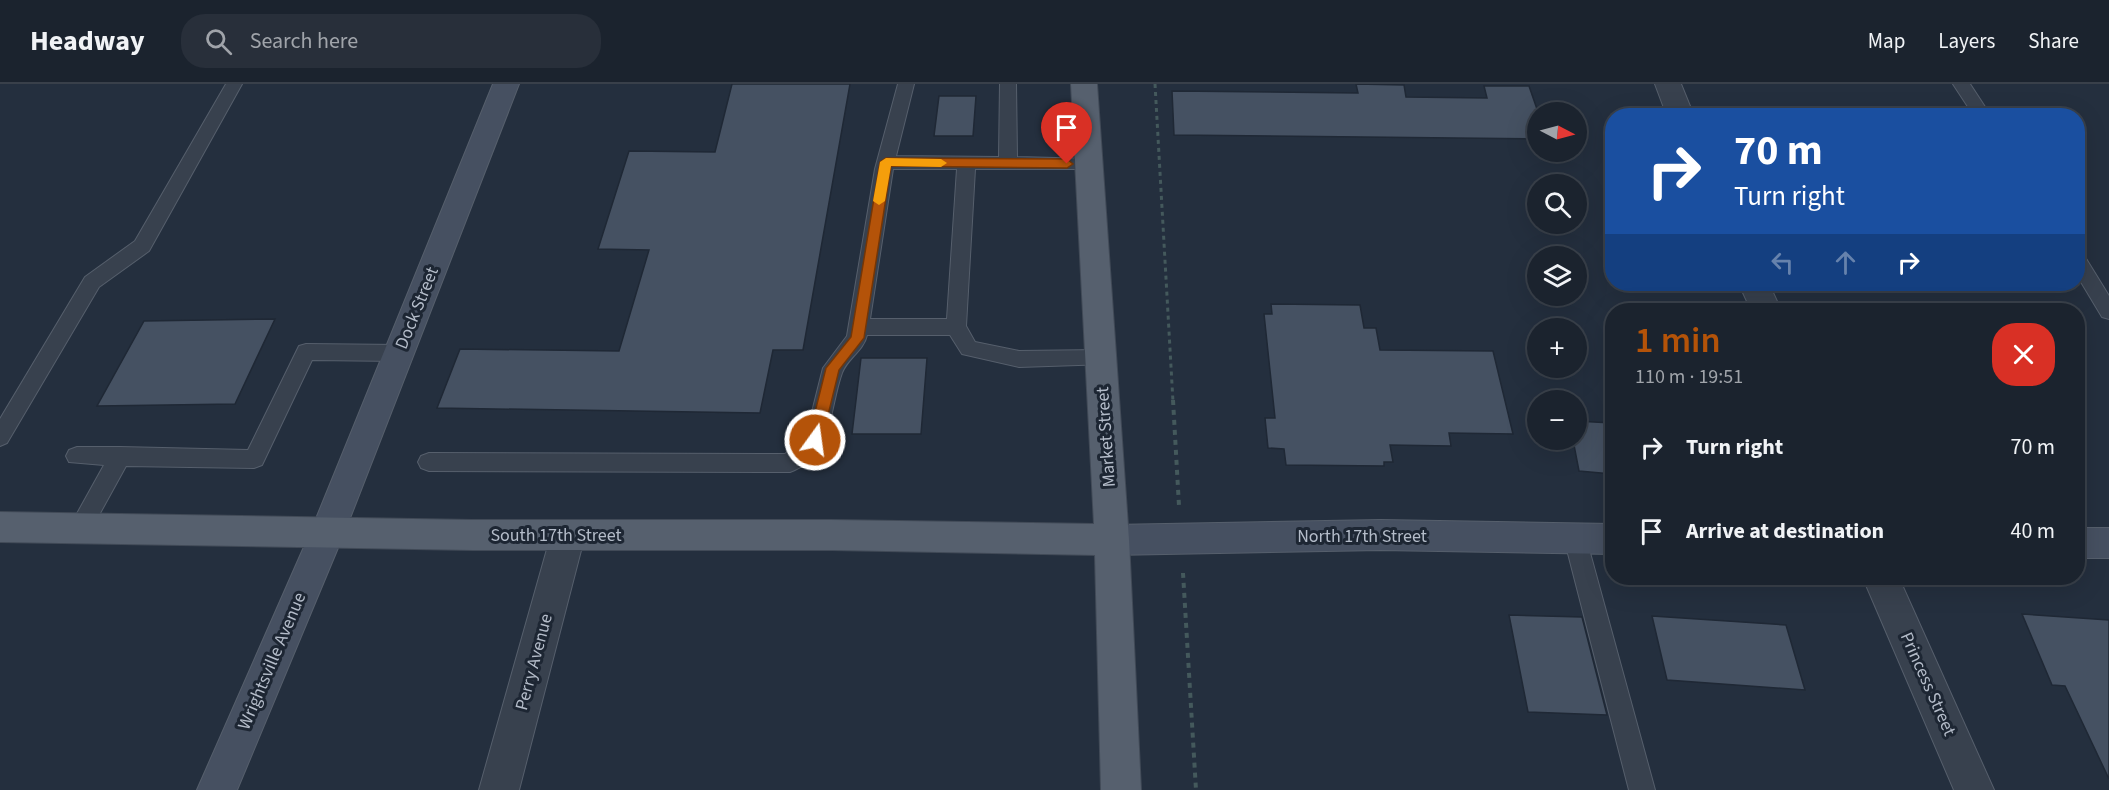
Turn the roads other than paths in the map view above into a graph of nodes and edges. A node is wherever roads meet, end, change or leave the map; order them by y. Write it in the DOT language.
graph roads {
  1 [pos="234,84"];
  2 [pos="506,84"];
  3 [pos="906,84"];
  4 [pos="1008,84"];
  5 [pos="1084,84"];
  6 [pos="1668,84"];
  7 [pos="1960,84"];
  8 [pos="1678,108"];
  9 [pos="1977,108"];
  10 [pos="886,162"];
  11 [pos="966,163"];
  12 [pos="1089,163"];
  13 [pos="1008,164"];
  14 [pos="2085,273"];
  15 [pos="2109,312"];
  16 [pos="859,327"];
  17 [pos="956,327"];
  18 [pos="399,353"];
  19 [pos="1101,358"];
  20 [pos="0,437"];
  21 [pos="77,456"];
  22 [pos="120,456"];
  23 [pos="429,462"];
  24 [pos="0,526"];
  25 [pos="80,528"];
  26 [pos="328,531"];
  27 [pos="568,535"];
  28 [pos="1575,538"];
  29 [pos="1605,539"];
  30 [pos="1112,540"];
  31 [pos="2085,543"];
  32 [pos="2109,543"];
  33 [pos="1884,585"];
  34 [pos="217,790"];
  35 [pos="499,790"];
  36 [pos="1121,790"];
  37 [pos="1641,790"];
  38 [pos="1974,790"];
  1 -- 20 [label="lane"];
  2 -- 18 [label="street, Dock Street"];
  3 -- 10 [label="lane"];
  4 -- 13 [label="lane"];
  5 -- 12 [label="main road, Market Street"];
  6 -- 8 [label="street"];
  7 -- 9 [label="lane"];
  10 -- 11 [label="lane"];
  10 -- 16 [label="lane"];
  11 -- 13 [label="lane"];
  11 -- 17 [label="lane"];
  12 -- 13 [label="lane"];
  12 -- 19 [label="main road, Market Street"];
  14 -- 15 [label="lane"];
  16 -- 17 [label="lane"];
  16 -- 23 [label="lane"];
  17 -- 19 [label="lane"];
  18 -- 22 [label="lane"];
  18 -- 26 [label="street, Dock Street"];
  19 -- 30 [label="main road, Market Street"];
  21 -- 22 [label="lane"];
  22 -- 25 [label="lane"];
  24 -- 25 [label="main road, South 17th Street"];
  25 -- 26 [label="main road, South 17th Street"];
  26 -- 27 [label="main road, South 17th Street"];
  26 -- 34 [label="street, Wrightsville Avenue"];
  27 -- 30 [label="main road, South 17th Street"];
  27 -- 35 [label="street, Perry Avenue"];
  28 -- 29 [label="street, North 17th Street"];
  28 -- 30 [label="street, North 17th Street"];
  28 -- 37 [label="lane"];
  30 -- 36 [label="main road, Market Street"];
  31 -- 32 [label="street"];
  33 -- 38 [label="street, Princess Street"];
}
